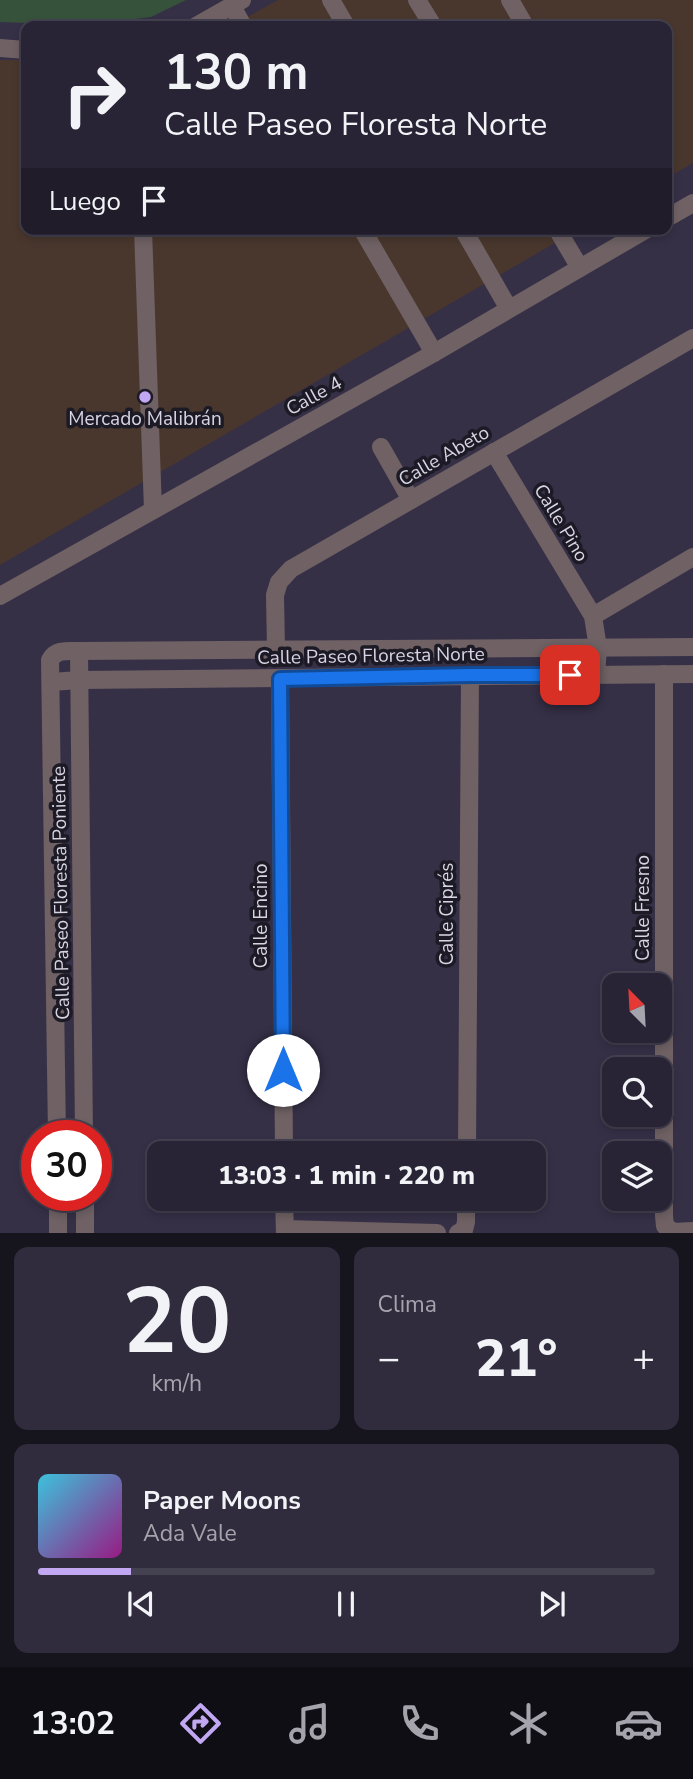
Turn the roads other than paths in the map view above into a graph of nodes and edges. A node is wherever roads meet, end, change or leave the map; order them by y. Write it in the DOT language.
graph roads {
  1 [pos="331,0"];
  2 [pos="417,0"];
  3 [pos="510,0"];
  4 [pos="237,3"];
  5 [pos="205,21"];
  6 [pos="242,21"];
  7 [pos="343,21"];
  8 [pos="430,21"];
  9 [pos="522,21"];
  10 [pos="0,48"];
  11 [pos="21,50"];
  12 [pos="693,203"];
  13 [pos="672,215"];
  14 [pos="143,235"];
  15 [pos="365,235"];
  16 [pos="466,235"];
  17 [pos="561,235"];
  18 [pos="635,235"];
  19 [pos="580,268"];
  20 [pos="509,309"];
  21 [pos="693,338"];
  22 [pos="434,353"];
  23 [pos="382,447"];
  24 [pos="494,452"];
  25 [pos="411,500"];
  26 [pos="153,510"];
  27 [pos="693,557"];
  28 [pos="0,596"];
  29 [pos="593,616"];
  30 [pos="693,647"];
  31 [pos="598,648"];
  32 [pos="276,649"];
  33 [pos="79,651"];
  34 [pos="53,655"];
  35 [pos="664,674"];
  36 [pos="693,674"];
  37 [pos="470,675"];
  38 [pos="596,675"];
  39 [pos="280,679"];
  40 [pos="80,680"];
  41 [pos="51,682"];
  42 [pos="57,1120"];
  43 [pos="84,1120"];
  44 [pos="284,1141"];
  45 [pos="467,1141"];
  46 [pos="58,1211"];
  47 [pos="85,1211"];
  48 [pos="284,1211"];
  49 [pos="466,1211"];
  50 [pos="58,1230"];
  51 [pos="85,1230"];
  52 [pos="285,1231"];
  53 [pos="693,1231"];
  54 [pos="461,1232"];
  55 [pos="437,1233"];
  1 -- 7 [label="street"];
  2 -- 8 [label="street"];
  3 -- 9 [label="street"];
  4 -- 5 [label="street"];
  4 -- 6 [label="street"];
  10 -- 11 [label="street"];
  12 -- 13 [label="street"];
  14 -- 26 [label="street"];
  15 -- 22 [label="street"];
  16 -- 20 [label="street"];
  17 -- 19 [label="street"];
  18 -- 19 [label="street, Calle 4"];
  19 -- 20 [label="street, Calle 4"];
  20 -- 22 [label="street, Calle 4"];
  21 -- 24 [label="street, Calle Abeto"];
  22 -- 26 [label="street, Calle 4"];
  23 -- 25 [label="street"];
  24 -- 25 [label="street, Calle Abeto"];
  24 -- 29 [label="street, Calle Pino"];
  25 -- 32 [label="street, Calle Abeto"];
  26 -- 28 [label="street, Calle 4"];
  27 -- 29 [label="street"];
  29 -- 31 [label="street"];
  30 -- 31 [label="street, Calle Paseo Floresta Norte"];
  31 -- 32 [label="street, Calle Paseo Floresta Norte"];
  31 -- 38 [label="street"];
  32 -- 33 [label="street, Calle Paseo Floresta Norte"];
  33 -- 34 [label="street, Calle Paseo Floresta Norte"];
  33 -- 40 [label="street, Calle Paseo Floresta Poniente"];
  34 -- 41 [label="street, Calle Paseo Floresta Poniente"];
  35 -- 36 [label="street, Calle Paseo Floresta Norte"];
  35 -- 38 [label="street, Calle Paseo Floresta Norte"];
  35 -- 53 [label="street, Calle Fresno"];
  37 -- 38 [label="street, Calle Paseo Floresta Norte"];
  37 -- 39 [label="street, Calle Paseo Floresta Norte"];
  37 -- 45 [label="street, Calle Ciprés"];
  39 -- 40 [label="street, Calle Paseo Floresta Norte"];
  39 -- 44 [label="street, Calle Encino"];
  40 -- 41 [label="street, Calle Paseo Floresta Norte"];
  40 -- 43 [label="street, Calle Paseo Floresta Poniente"];
  41 -- 42 [label="street, Calle Paseo Floresta Poniente"];
  46 -- 50 [label="street"];
  47 -- 51 [label="street"];
  48 -- 52 [label="street"];
  49 -- 54 [label="street"];
  50 -- 51 [label="street"];
  52 -- 55 [label="street"];
}
